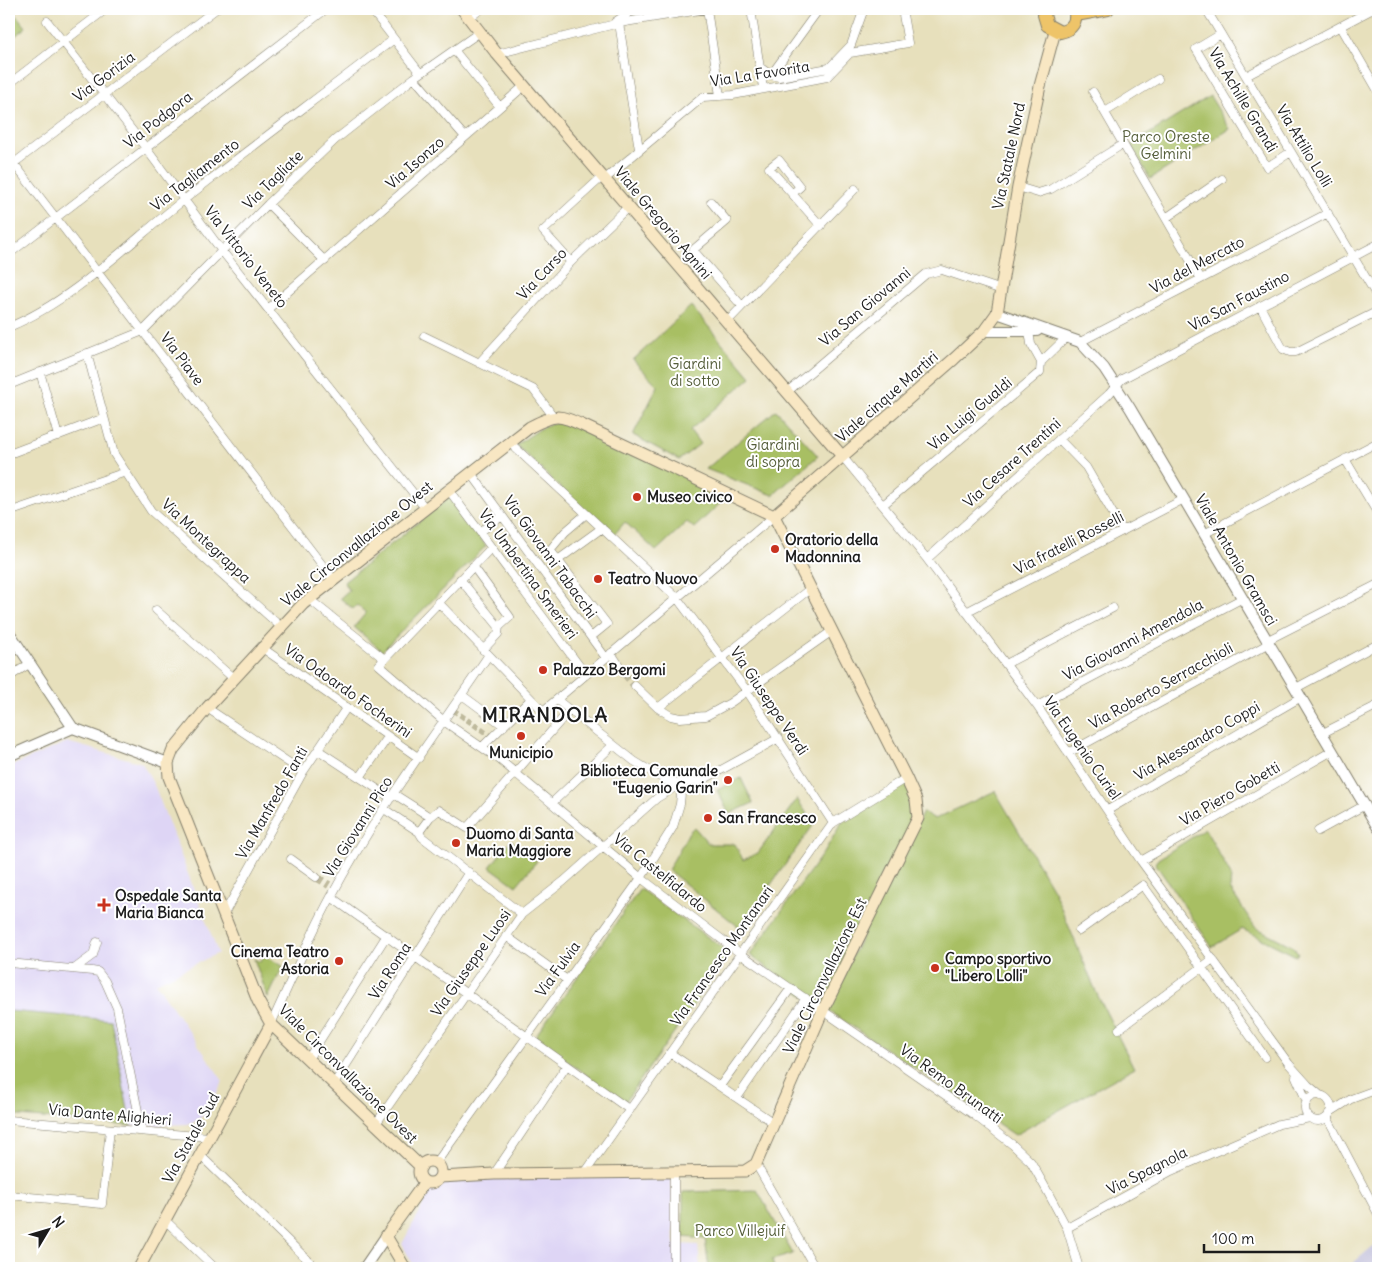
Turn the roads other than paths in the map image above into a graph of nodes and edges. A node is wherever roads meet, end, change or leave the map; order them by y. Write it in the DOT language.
graph roads {
  1 [pos="106,9"];
  2 [pos="216,9"];
  3 [pos="326,9"];
  4 [pos="371,9"];
  5 [pos="481,9"];
  6 [pos="634,9"];
  7 [pos="707,9"];
  8 [pos="751,9"];
  9 [pos="819,9"];
  10 [pos="864,9"];
  11 [pos="902,9"];
  12 [pos="1046,9"];
  13 [pos="1108,9"];
  14 [pos="1206,9"];
  15 [pos="1373,9"];
  16 [pos="1075,12"];
  17 [pos="466,13"];
  18 [pos="47,21"];
  19 [pos="619,23"];
  20 [pos="609,26"];
  21 [pos="1341,27"];
  22 [pos="1055,31"];
  23 [pos="480,32"];
  24 [pos="1221,34"];
  25 [pos="394,40"];
  26 [pos="64,41"];
  27 [pos="454,50"];
  28 [pos="497,54"];
  29 [pos="760,68"];
  30 [pos="771,75"];
  31 [pos="417,76"];
  32 [pos="1246,76"];
  33 [pos="1158,79"];
  34 [pos="9,84"];
  35 [pos="524,86"];
  36 [pos="763,88"];
  37 [pos="1378,91"];
  38 [pos="1094,92"];
  39 [pos="104,94"];
  40 [pos="720,96"];
  41 [pos="500,107"];
  42 [pos="1105,112"];
  43 [pos="465,137"];
  44 [pos="1123,144"];
  45 [pos="145,147"];
  46 [pos="639,149"];
  47 [pos="1292,152"];
  48 [pos="10,162"];
  49 [pos="604,178"];
  50 [pos="1222,179"];
  51 [pos="1018,188"];
  52 [pos="855,189"];
  53 [pos="793,193"];
  54 [pos="184,200"];
  55 [pos="711,202"];
  56 [pos="268,204"];
  57 [pos="628,206"];
  58 [pos="1328,213"];
  59 [pos="56,217"];
  60 [pos="1166,218"];
  61 [pos="821,226"];
  62 [pos="1378,244"];
  63 [pos="222,251"];
  64 [pos="9,254"];
  65 [pos="1353,257"];
  66 [pos="325,261"];
  67 [pos="571,262"];
  68 [pos="97,271"];
  69 [pos="1201,279"];
  70 [pos="999,289"];
  71 [pos="1378,298"];
  72 [pos="742,306"];
  73 [pos="1260,306"];
  74 [pos="268,309"];
  75 [pos="1378,311"];
  76 [pos="996,313"];
  77 [pos="727,322"];
  78 [pos="9,327"];
  79 [pos="143,331"];
  80 [pos="984,331"];
  81 [pos="1029,331"];
  82 [pos="1045,332"];
  83 [pos="424,336"];
  84 [pos="1066,338"];
  85 [pos="1080,342"];
  86 [pos="87,353"];
  87 [pos="1041,362"];
  88 [pos="479,363"];
  89 [pos="40,372"];
  90 [pos="9,385"];
  91 [pos="1116,387"];
  92 [pos="787,392"];
  93 [pos="553,416"];
  94 [pos="104,418"];
  95 [pos="58,436"];
  96 [pos="1059,438"];
  97 [pos="1378,442"];
  98 [pos="510,443"];
  99 [pos="9,454"];
  100 [pos="842,456"];
  101 [pos="1345,459"];
  102 [pos="126,472"];
  103 [pos="471,473"];
  104 [pos="448,489"];
  105 [pos="1184,499"];
  106 [pos="882,505"];
  107 [pos="425,508"];
  108 [pos="9,512"];
  109 [pos="586,514"];
  110 [pos="1378,514"];
  111 [pos="502,516"];
  112 [pos="774,516"];
  113 [pos="602,528"];
  114 [pos="1123,531"];
  115 [pos="480,532"];
  116 [pos="1204,534"];
  117 [pos="491,548"];
  118 [pos="927,559"];
  119 [pos="558,560"];
  120 [pos="473,566"];
  121 [pos="333,579"];
  122 [pos="460,579"];
  123 [pos="1378,584"];
  124 [pos="811,588"];
  125 [pos="677,598"];
  126 [pos="1243,598"];
  127 [pos="309,599"];
  128 [pos="438,602"];
  129 [pos="1113,608"];
  130 [pos="156,610"];
  131 [pos="966,612"];
  132 [pos="280,626"];
  133 [pos="499,627"];
  134 [pos="832,631"];
  135 [pos="9,632"];
  136 [pos="591,637"];
  137 [pos="1267,642"];
  138 [pos="1378,644"];
  139 [pos="261,647"];
  140 [pos="485,653"];
  141 [pos="609,655"];
  142 [pos="723,657"];
  143 [pos="383,658"];
  144 [pos="29,664"];
  145 [pos="1006,664"];
  146 [pos="624,673"];
  147 [pos="586,675"];
  148 [pos="9,677"];
  149 [pos="233,678"];
  150 [pos="635,686"];
  151 [pos="747,691"];
  152 [pos="1298,692"];
  153 [pos="462,695"];
  154 [pos="531,699"];
  155 [pos="557,700"];
  156 [pos="1378,705"];
  157 [pos="1036,706"];
  158 [pos="347,707"];
  159 [pos="207,708"];
  160 [pos="658,708"];
  161 [pos="569,711"];
  162 [pos="445,722"];
  163 [pos="504,726"];
  164 [pos="73,728"];
  165 [pos="1322,734"];
  166 [pos="388,737"];
  167 [pos="779,738"];
  168 [pos="613,745"];
  169 [pos="482,747"];
  170 [pos="318,750"];
  171 [pos="1332,751"];
  172 [pos="1068,753"];
  173 [pos="9,756"];
  174 [pos="419,758"];
  175 [pos="168,763"];
  176 [pos="303,772"];
  177 [pos="516,773"];
  178 [pos="361,776"];
  179 [pos="906,778"];
  180 [pos="682,783"];
  181 [pos="392,796"];
  182 [pos="553,802"];
  183 [pos="1365,805"];
  184 [pos="384,809"];
  185 [pos="1108,810"];
  186 [pos="430,817"];
  187 [pos="833,823"];
  188 [pos="1378,828"];
  189 [pos="1318,831"];
  190 [pos="419,832"];
  191 [pos="604,845"];
  192 [pos="290,859"];
  193 [pos="1142,861"];
  194 [pos="469,872"];
  195 [pos="316,876"];
  196 [pos="641,878"];
  197 [pos="1154,878"];
  198 [pos="1143,886"];
  199 [pos="332,891"];
  200 [pos="224,914"];
  201 [pos="522,914"];
  202 [pos="1079,931"];
  203 [pos="387,935"];
  204 [pos="506,936"];
  205 [pos="97,942"];
  206 [pos="741,954"];
  207 [pos="416,957"];
  208 [pos="1213,959"];
  209 [pos="9,963"];
  210 [pos="1201,967"];
  211 [pos="74,969"];
  212 [pos="567,980"];
  213 [pos="791,988"];
  214 [pos="465,994"];
  215 [pos="806,998"];
  216 [pos="823,1010"];
  217 [pos="271,1024"];
  218 [pos="1119,1029"];
  219 [pos="526,1037"];
  220 [pos="670,1053"];
  221 [pos="1265,1057"];
  222 [pos="308,1059"];
  223 [pos="1289,1064"];
  224 [pos="566,1065"];
  225 [pos="334,1084"];
  226 [pos="720,1086"];
  227 [pos="1378,1089"];
  228 [pos="1323,1097"];
  229 [pos="737,1098"];
  230 [pos="1351,1099"];
  231 [pos="1306,1103"];
  232 [pos="630,1110"];
  233 [pos="1328,1115"];
  234 [pos="9,1120"];
  235 [pos="1314,1120"];
  236 [pos="774,1123"];
  237 [pos="1280,1124"];
  238 [pos="376,1125"];
  239 [pos="110,1129"];
  240 [pos="142,1131"];
  241 [pos="209,1137"];
  242 [pos="1341,1146"];
  243 [pos="200,1155"];
  244 [pos="436,1163"];
  245 [pos="756,1164"];
  246 [pos="421,1167"];
  247 [pos="674,1172"];
  248 [pos="494,1174"];
  249 [pos="584,1174"];
  250 [pos="440,1177"];
  251 [pos="425,1182"];
  252 [pos="9,1195"];
  253 [pos="1378,1214"];
  254 [pos="164,1219"];
  255 [pos="1067,1228"];
  256 [pos="386,1236"];
  257 [pos="139,1268"];
  258 [pos="215,1268"];
  259 [pos="316,1268"];
  260 [pos="364,1268"];
  261 [pos="405,1268"];
  262 [pos="674,1268"];
  263 [pos="815,1268"];
  264 [pos="1079,1268"];
  1 -- 26 [label="street"];
  2 -- 39 [label="street, Via Gorizia"];
  3 -- 45 [label="street, Via Podgora"];
  4 -- 25 [label="street"];
  5 -- 17 [label="street"];
  6 -- 20 [label="street"];
  7 -- 19 [label="street"];
  7 -- 40 [label="street"];
  8 -- 29 [label="street"];
  9 -- 30 [label="street"];
  10 -- 30 [label="street"];
  11 -- 36 [label="street, Via La Favorita"];
  12 -- 22 [label="main road"];
  13 -- 16 [label="main road"];
  14 -- 24 [label="street, Via Attilio Lolli"];
  15 -- 21 [label="street"];
  16 -- 22 [label="main road"];
  17 -- 23 [label="main road, Viale Gregorio Agnini"];
  18 -- 26 [label="street, Via Vittorio Veneto"];
  19 -- 20 [label="street"];
  19 -- 46 [label="street"];
  20 -- 28 [label="street"];
  21 -- 32 [label="street"];
  21 -- 37 [label="street"];
  22 -- 51 [label="main road, Via Statale Nord"];
  23 -- 27 [label="street, Via Tagliate"];
  23 -- 28 [label="main road, Viale Gregorio Agnini"];
  24 -- 32 [label="street, Via Attilio Lolli"];
  24 -- 47 [label="street, Via Achille Grandi"];
  25 -- 31 [label="street"];
  25 -- 54 [label="street, Via Tagliamento"];
  26 -- 34 [label="street"];
  26 -- 39 [label="street, Via Vittorio Veneto"];
  27 -- 31 [label="street, Via Tagliate"];
  27 -- 41 [label="street"];
  28 -- 35 [label="main road, Viale Gregorio Agnini"];
  29 -- 30 [label="street"];
  29 -- 36 [label="street"];
  31 -- 43 [label="street"];
  31 -- 56 [label="street, Via Tagliate"];
  32 -- 47 [label="street, Via Attilio Lolli"];
  33 -- 42 [label="street"];
  35 -- 41 [label="street, Via Isonzo"];
  35 -- 49 [label="main road, Viale Gregorio Agnini"];
  36 -- 40 [label="street, Via La Favorita"];
  38 -- 42 [label="street"];
  39 -- 45 [label="street, Via Vittorio Veneto"];
  39 -- 48 [label="street, Via Gorizia"];
  40 -- 46 [label="street, Via La Favorita"];
  41 -- 43 [label="street, Via Isonzo"];
  42 -- 44 [label="street"];
  43 -- 66 [label="street, Via Isonzo"];
  44 -- 51 [label="street"];
  44 -- 60 [label="street"];
  45 -- 54 [label="street, Via Vittorio Veneto"];
  45 -- 59 [label="street, Via Podgora"];
  46 -- 49 [label="street, Via La Favorita"];
  47 -- 58 [label="street, Via Attilio Lolli"];
  48 -- 59 [label="street, Via Piave"];
  49 -- 57 [label="main road, Viale Gregorio Agnini"];
  49 -- 67 [label="street, Via La Favorita"];
  50 -- 60 [label="street"];
  51 -- 70 [label="main road, Via Statale Nord"];
  52 -- 61 [label="street"];
  53 -- 53 [label="street"];
  53 -- 61 [label="street"];
  54 -- 63 [label="street, Via Vittorio Veneto"];
  54 -- 68 [label="street, Via Tagliamento"];
  55 -- 72 [label="street"];
  56 -- 63 [label="street, Via Tagliate"];
  56 -- 66 [label="street"];
  57 -- 67 [label="street, Via Carso"];
  57 -- 77 [label="main road, Viale Gregorio Agnini"];
  58 -- 65 [label="street, Via Attilio Lolli"];
  58 -- 69 [label="street, Via del Mercato"];
  59 -- 64 [label="street, Via Podgora"];
  59 -- 68 [label="street, Via Piave"];
  60 -- 69 [label="street"];
  61 -- 72 [label="street"];
  62 -- 65 [label="street, Via San Faustino"];
  63 -- 74 [label="street, Via Vittorio Veneto"];
  63 -- 79 [label="street, Via Tagliate"];
  65 -- 71 [label="street, Via Attilio Lolli"];
  65 -- 73 [label="street, Via San Faustino"];
  66 -- 74 [label="street, Via Isonzo"];
  67 -- 88 [label="street, Via Carso"];
  68 -- 78 [label="street, Via Tagliamento"];
  68 -- 79 [label="street, Via Piave"];
  69 -- 85 [label="street, Via del Mercato"];
  70 -- 76 [label="main road, Viale cinque Martiri"];
  70 -- 92 [label="street, Via San Giovanni"];
  72 -- 77 [label="street"];
  73 -- 75 [label="street"];
  73 -- 91 [label="street, Via San Faustino"];
  74 -- 107 [label="street, Via Vittorio Veneto"];
  76 -- 80 [label="main road, Viale cinque Martiri"];
  76 -- 82 [label="street"];
  77 -- 92 [label="main road, Viale Gregorio Agnini"];
  79 -- 86 [label="street, Via Tagliate"];
  79 -- 121 [label="street, Via Piave"];
  80 -- 81 [label="street"];
  80 -- 100 [label="main road, Viale cinque Martiri"];
  81 -- 82 [label="street"];
  81 -- 87 [label="street"];
  82 -- 84 [label="street"];
  83 -- 88 [label="street"];
  84 -- 85 [label="street"];
  84 -- 87 [label="street, Via Luigi Gualdi"];
  85 -- 91 [label="street, Viale Antonio Gramsci"];
  86 -- 89 [label="street, Via Tagliate"];
  86 -- 94 [label="street, Via Montegrappa"];
  87 -- 106 [label="street, Via Luigi Gualdi"];
  88 -- 93 [label="street"];
  89 -- 90 [label="street, Via Tagliate"];
  89 -- 95 [label="street"];
  91 -- 96 [label="street, Via Cesare Trentini"];
  91 -- 105 [label="street, Viale Antonio Gramsci"];
  92 -- 100 [label="main road, Viale Gregorio Agnini"];
  93 -- 98 [label="main road, Viale Circonvallazione Ovest"];
  93 -- 112 [label="main road"];
  94 -- 95 [label="street"];
  94 -- 102 [label="street, Via Montegrappa"];
  95 -- 99 [label="street"];
  96 -- 114 [label="street"];
  96 -- 118 [label="street, Via Cesare Trentini"];
  97 -- 101 [label="street"];
  98 -- 103 [label="main road, Viale Circonvallazione Ovest"];
  98 -- 109 [label="street, Via Giuseppe Verdi"];
  100 -- 106 [label="street, Via Eugenio Curiel"];
  100 -- 112 [label="main road, Viale cinque Martiri"];
  101 -- 110 [label="street"];
  101 -- 116 [label="street"];
  102 -- 108 [label="street"];
  102 -- 132 [label="street, Via Montegrappa"];
  103 -- 104 [label="main road, Viale Circonvallazione Ovest"];
  103 -- 111 [label="street, Via Giovanni Tabacchi"];
  104 -- 107 [label="main road, Viale Circonvallazione Ovest"];
  104 -- 115 [label="street, Via Umbertina Smerieri"];
  105 -- 114 [label="street, Via fratelli Rosselli"];
  105 -- 116 [label="street, Viale Antonio Gramsci"];
  106 -- 118 [label="street, Via Eugenio Curiel"];
  107 -- 121 [label="main road, Viale Circonvallazione Ovest"];
  109 -- 113 [label="street, Via Giuseppe Verdi"];
  109 -- 119 [label="street"];
  111 -- 115 [label="street"];
  111 -- 136 [label="street, Via Giovanni Tabacchi"];
  112 -- 124 [label="main road, Viale Circonvallazione Est"];
  112 -- 125 [label="street"];
  113 -- 119 [label="street"];
  113 -- 125 [label="street, Via Giuseppe Verdi"];
  114 -- 131 [label="street, Via fratelli Rosselli"];
  115 -- 117 [label="street, Via Umbertina Smerieri"];
  116 -- 126 [label="street, Viale Antonio Gramsci"];
  117 -- 120 [label="street"];
  117 -- 147 [label="street, Via Umbertina Smerieri"];
  118 -- 131 [label="street, Via Eugenio Curiel"];
  119 -- 136 [label="street"];
  120 -- 122 [label="street"];
  120 -- 133 [label="street, Via Giovanni Pico"];
  121 -- 127 [label="main road, Viale Circonvallazione Ovest"];
  122 -- 128 [label="street"];
  122 -- 133 [label="street"];
  123 -- 137 [label="street, Via Roberto Serracchioli"];
  124 -- 134 [label="main road, Viale Circonvallazione Est"];
  124 -- 142 [label="street"];
  125 -- 141 [label="street"];
  125 -- 142 [label="street, Via Giuseppe Verdi"];
  126 -- 137 [label="street, Viale Antonio Gramsci"];
  126 -- 157 [label="street, Via Giovanni Amendola"];
  127 -- 132 [label="main road, Viale Circonvallazione Ovest"];
  127 -- 143 [label="street"];
  128 -- 140 [label="street"];
  128 -- 143 [label="street"];
  129 -- 145 [label="street"];
  130 -- 149 [label="street"];
  131 -- 145 [label="street, Via Eugenio Curiel"];
  132 -- 139 [label="main road, Viale Circonvallazione Ovest"];
  133 -- 140 [label="street, Via Giovanni Pico"];
  134 -- 151 [label="street"];
  134 -- 179 [label="main road, Viale Circonvallazione Est"];
  135 -- 144 [label="street"];
  136 -- 141 [label="street, Via Giovanni Tabacchi"];
  137 -- 152 [label="street, Viale Antonio Gramsci"];
  137 -- 172 [label="street, Via Roberto Serracchioli"];
  138 -- 152 [label="street, Via Alessandro Coppi"];
  139 -- 149 [label="main road, Viale Circonvallazione Ovest"];
  139 -- 158 [label="street, Via Odoardo Focherini"];
  140 -- 153 [label="street, Via Giovanni Pico"];
  140 -- 154 [label="street"];
  141 -- 146 [label="street, Via Giovanni Tabacchi"];
  141 -- 147 [label="street"];
  142 -- 151 [label="street, Via Giuseppe Verdi"];
  142 -- 160 [label="street"];
  143 -- 162 [label="street, Via Castelfidardo"];
  144 -- 148 [label="street"];
  144 -- 164 [label="street"];
  145 -- 157 [label="street, Via Eugenio Curiel"];
  147 -- 155 [label="street"];
  149 -- 159 [label="main road, Viale Circonvallazione Ovest"];
  150 -- 160 [label="street"];
  151 -- 160 [label="street"];
  151 -- 167 [label="street, Via Giuseppe Verdi"];
  152 -- 165 [label="street, Viale Antonio Gramsci"];
  152 -- 185 [label="street, Via Alessandro Coppi"];
  153 -- 162 [label="street, Via Giovanni Pico"];
  153 -- 163 [label="street"];
  154 -- 155 [label="street"];
  154 -- 163 [label="street"];
  155 -- 161 [label="street"];
  156 -- 165 [label="street"];
  157 -- 172 [label="street, Via Eugenio Curiel"];
  158 -- 166 [label="street, Via Odoardo Focherini"];
  158 -- 170 [label="street, Via Manfredo Fanti"];
  159 -- 175 [label="main road, Viale Circonvallazione Ovest"];
  159 -- 176 [label="street"];
  161 -- 168 [label="street"];
  161 -- 177 [label="street"];
  162 -- 169 [label="street, Via Castelfidardo"];
  162 -- 174 [label="street, Via Giovanni Pico"];
  163 -- 169 [label="street"];
  164 -- 173 [label="street"];
  164 -- 175 [label="street"];
  165 -- 171 [label="street, Viale Antonio Gramsci"];
  166 -- 174 [label="street, Via Odoardo Focherini"];
  166 -- 178 [label="street"];
  167 -- 180 [label="street"];
  167 -- 187 [label="street, Via Giuseppe Verdi"];
  168 -- 180 [label="street"];
  168 -- 182 [label="street"];
  169 -- 177 [label="street, Via Castelfidardo"];
  170 -- 176 [label="street, Via Manfredo Fanti"];
  170 -- 178 [label="street"];
  171 -- 183 [label="street, Viale Antonio Gramsci"];
  171 -- 193 [label="street, Via Piero Gobetti"];
  172 -- 185 [label="street, Via Eugenio Curiel"];
  174 -- 181 [label="street, Via Giovanni Pico"];
  175 -- 200 [label="main road, Viale Circonvallazione Ovest"];
  176 -- 200 [label="street, Via Manfredo Fanti"];
  177 -- 182 [label="street, Via Castelfidardo"];
  177 -- 186 [label="street"];
  178 -- 181 [label="street"];
  179 -- 187 [label="street, Via Francesco Montanari"];
  179 -- 216 [label="main road, Viale Circonvallazione Est"];
  180 -- 191 [label="street, Via Giuseppe Luosi"];
  180 -- 196 [label="street, Via Fulvia"];
  181 -- 184 [label="street, Via Giovanni Pico"];
  181 -- 186 [label="street"];
  182 -- 191 [label="street, Via Castelfidardo"];
  183 -- 188 [label="street, Viale Antonio Gramsci"];
  183 -- 189 [label="street"];
  184 -- 190 [label="street"];
  184 -- 199 [label="street, Via Giovanni Pico"];
  185 -- 193 [label="street, Via Eugenio Curiel"];
  186 -- 190 [label="street"];
  187 -- 206 [label="street, Via Francesco Montanari"];
  190 -- 194 [label="street"];
  191 -- 196 [label="street, Via Castelfidardo"];
  191 -- 201 [label="street, Via Giuseppe Luosi"];
  192 -- 195 [label="street"];
  193 -- 197 [label="street, Via Eugenio Curiel"];
  194 -- 201 [label="street"];
  194 -- 207 [label="street, Via Roma"];
  196 -- 206 [label="street, Via Castelfidardo"];
  196 -- 212 [label="street, Via Fulvia"];
  197 -- 198 [label="street"];
  197 -- 208 [label="street, Via Eugenio Curiel"];
  198 -- 202 [label="street"];
  198 -- 210 [label="street"];
  199 -- 203 [label="street"];
  199 -- 217 [label="street, Via Giovanni Pico"];
  200 -- 217 [label="main road, Viale Circonvallazione Ovest"];
  201 -- 204 [label="street, Via Giuseppe Luosi"];
  203 -- 207 [label="street"];
  203 -- 222 [label="street"];
  204 -- 212 [label="street"];
  204 -- 214 [label="street, Via Giuseppe Luosi"];
  205 -- 211 [label="street"];
  206 -- 213 [label="street, Via Castelfidardo"];
  206 -- 220 [label="street, Via Francesco Montanari"];
  207 -- 214 [label="street"];
  207 -- 225 [label="street, Via Roma"];
  208 -- 210 [label="street"];
  208 -- 223 [label="street, Via Eugenio Curiel"];
  209 -- 211 [label="street"];
  210 -- 218 [label="street"];
  210 -- 221 [label="street"];
  211 -- 240 [label="street"];
  212 -- 219 [label="street, Via Fulvia"];
  213 -- 215 [label="street, Via Remo Brunatti"];
  213 -- 226 [label="street"];
  214 -- 219 [label="street"];
  214 -- 238 [label="street, Via Giuseppe Luosi"];
  215 -- 216 [label="street, Via Remo Brunatti"];
  215 -- 229 [label="street"];
  216 -- 236 [label="main road, Viale Circonvallazione Est"];
  216 -- 255 [label="street, Via Remo Brunatti"];
  217 -- 222 [label="main road, Viale Circonvallazione Ovest"];
  217 -- 241 [label="main road, Via Statale Sud"];
  219 -- 224 [label="street"];
  219 -- 244 [label="street, Via Fulvia"];
  220 -- 226 [label="street"];
  220 -- 232 [label="street, Via Francesco Montanari"];
  222 -- 225 [label="main road, Viale Circonvallazione Ovest"];
  223 -- 228 [label="street, Via Eugenio Curiel"];
  223 -- 231 [label="street, Via Eugenio Curiel"];
  224 -- 232 [label="street"];
  224 -- 248 [label="street"];
  225 -- 238 [label="main road, Viale Circonvallazione Ovest"];
  226 -- 229 [label="street"];
  227 -- 230 [label="street"];
  228 -- 230 [label="street"];
  228 -- 231 [label="street"];
  228 -- 233 [label="street"];
  229 -- 236 [label="street"];
  230 -- 233 [label="street"];
  231 -- 235 [label="street"];
  231 -- 237 [label="street, Via Spagnola"];
  232 -- 249 [label="street, Via Francesco Montanari"];
  233 -- 235 [label="street"];
  233 -- 242 [label="street"];
  234 -- 239 [label="street, Via Dante Alighieri"];
  235 -- 237 [label="street, Via Spagnola"];
  235 -- 242 [label="street"];
  236 -- 245 [label="main road, Viale Circonvallazione Est"];
  237 -- 255 [label="street, Via Spagnola"];
  238 -- 246 [label="main road, Viale Circonvallazione Ovest"];
  239 -- 240 [label="street, Via Dante Alighieri"];
  239 -- 252 [label="street"];
  240 -- 241 [label="street, Via Dante Alighieri"];
  241 -- 243 [label="main road, Via Statale Sud"];
  242 -- 253 [label="street"];
  243 -- 254 [label="main road, Via Statale Sud"];
  243 -- 259 [label="street"];
  244 -- 246 [label="main road"];
  244 -- 250 [label="main road"];
  245 -- 247 [label="main road"];
  245 -- 263 [label="street"];
  246 -- 251 [label="main road"];
  247 -- 249 [label="main road"];
  247 -- 262 [label="street"];
  248 -- 249 [label="main road"];
  248 -- 250 [label="main road"];
  250 -- 251 [label="main road"];
  251 -- 256 [label="main road"];
  254 -- 257 [label="main road, Via Statale Sud"];
  254 -- 258 [label="street"];
  255 -- 264 [label="street"];
  256 -- 260 [label="street"];
  256 -- 261 [label="main road"];
}
